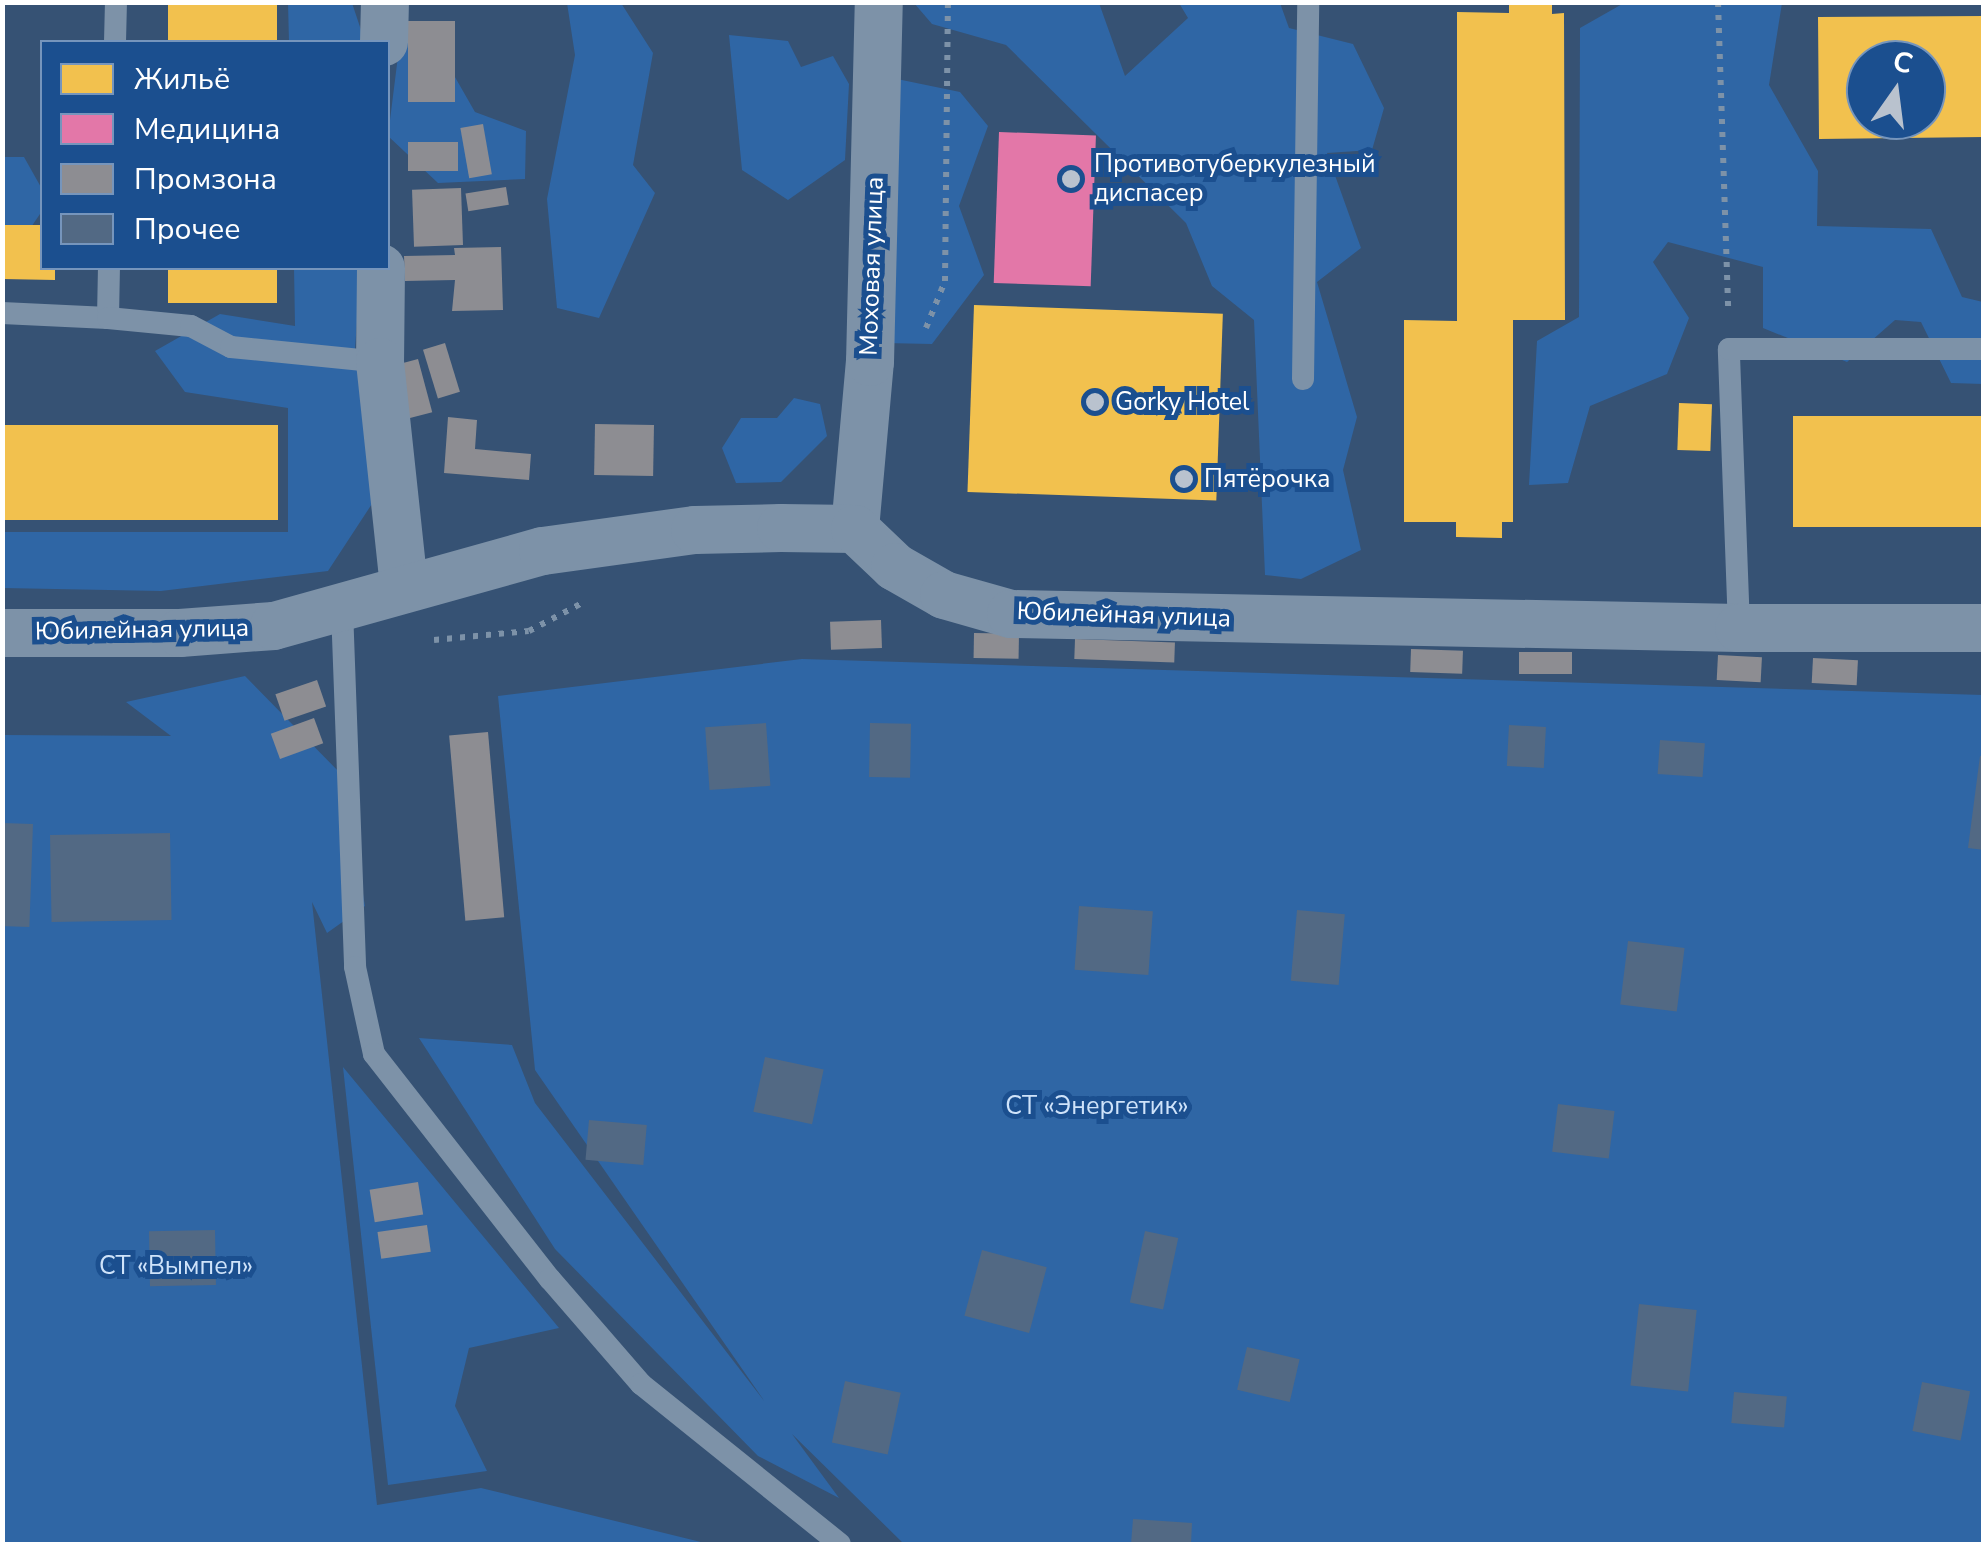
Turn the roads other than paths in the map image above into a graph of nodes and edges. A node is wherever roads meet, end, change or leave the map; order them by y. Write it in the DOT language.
graph roads {
  1 [pos="116,2"];
  2 [pos="385,2"];
  3 [pos="880,2"];
  4 [pos="1308,2"];
  5 [pos="114,40"];
  6 [pos="384,40"];
  7 [pos="109,270"];
  8 [pos="381,270"];
  9 [pos="2,314"];
  10 [pos="108,318"];
  11 [pos="1984,349"];
  12 [pos="380,362"];
  13 [pos="1303,379"];
  14 [pos="855,528"];
  15 [pos="404,586"];
  16 [pos="1739,628"];
  17 [pos="1984,628"];
  18 [pos="344,629"];
  19 [pos="2,633"];
  20 [pos="840,1544"];
  1 -- 5 [label="lane"];
  2 -- 6 [label="street"];
  3 -- 14 [label="street, Моховая улица"];
  4 -- 13 [label="lane"];
  7 -- 10 [label="lane"];
  8 -- 12 [label="street"];
  9 -- 10 [label="lane"];
  10 -- 12 [label="lane"];
  11 -- 16 [label="lane"];
  12 -- 15 [label="street"];
  14 -- 15 [label="street, Юбилейная улица"];
  14 -- 16 [label="street, Юбилейная улица"];
  15 -- 18 [label="street, Юбилейная улица"];
  16 -- 17 [label="street, Юбилейная улица"];
  18 -- 19 [label="street, Юбилейная улица"];
  18 -- 20 [label="lane"];
}
